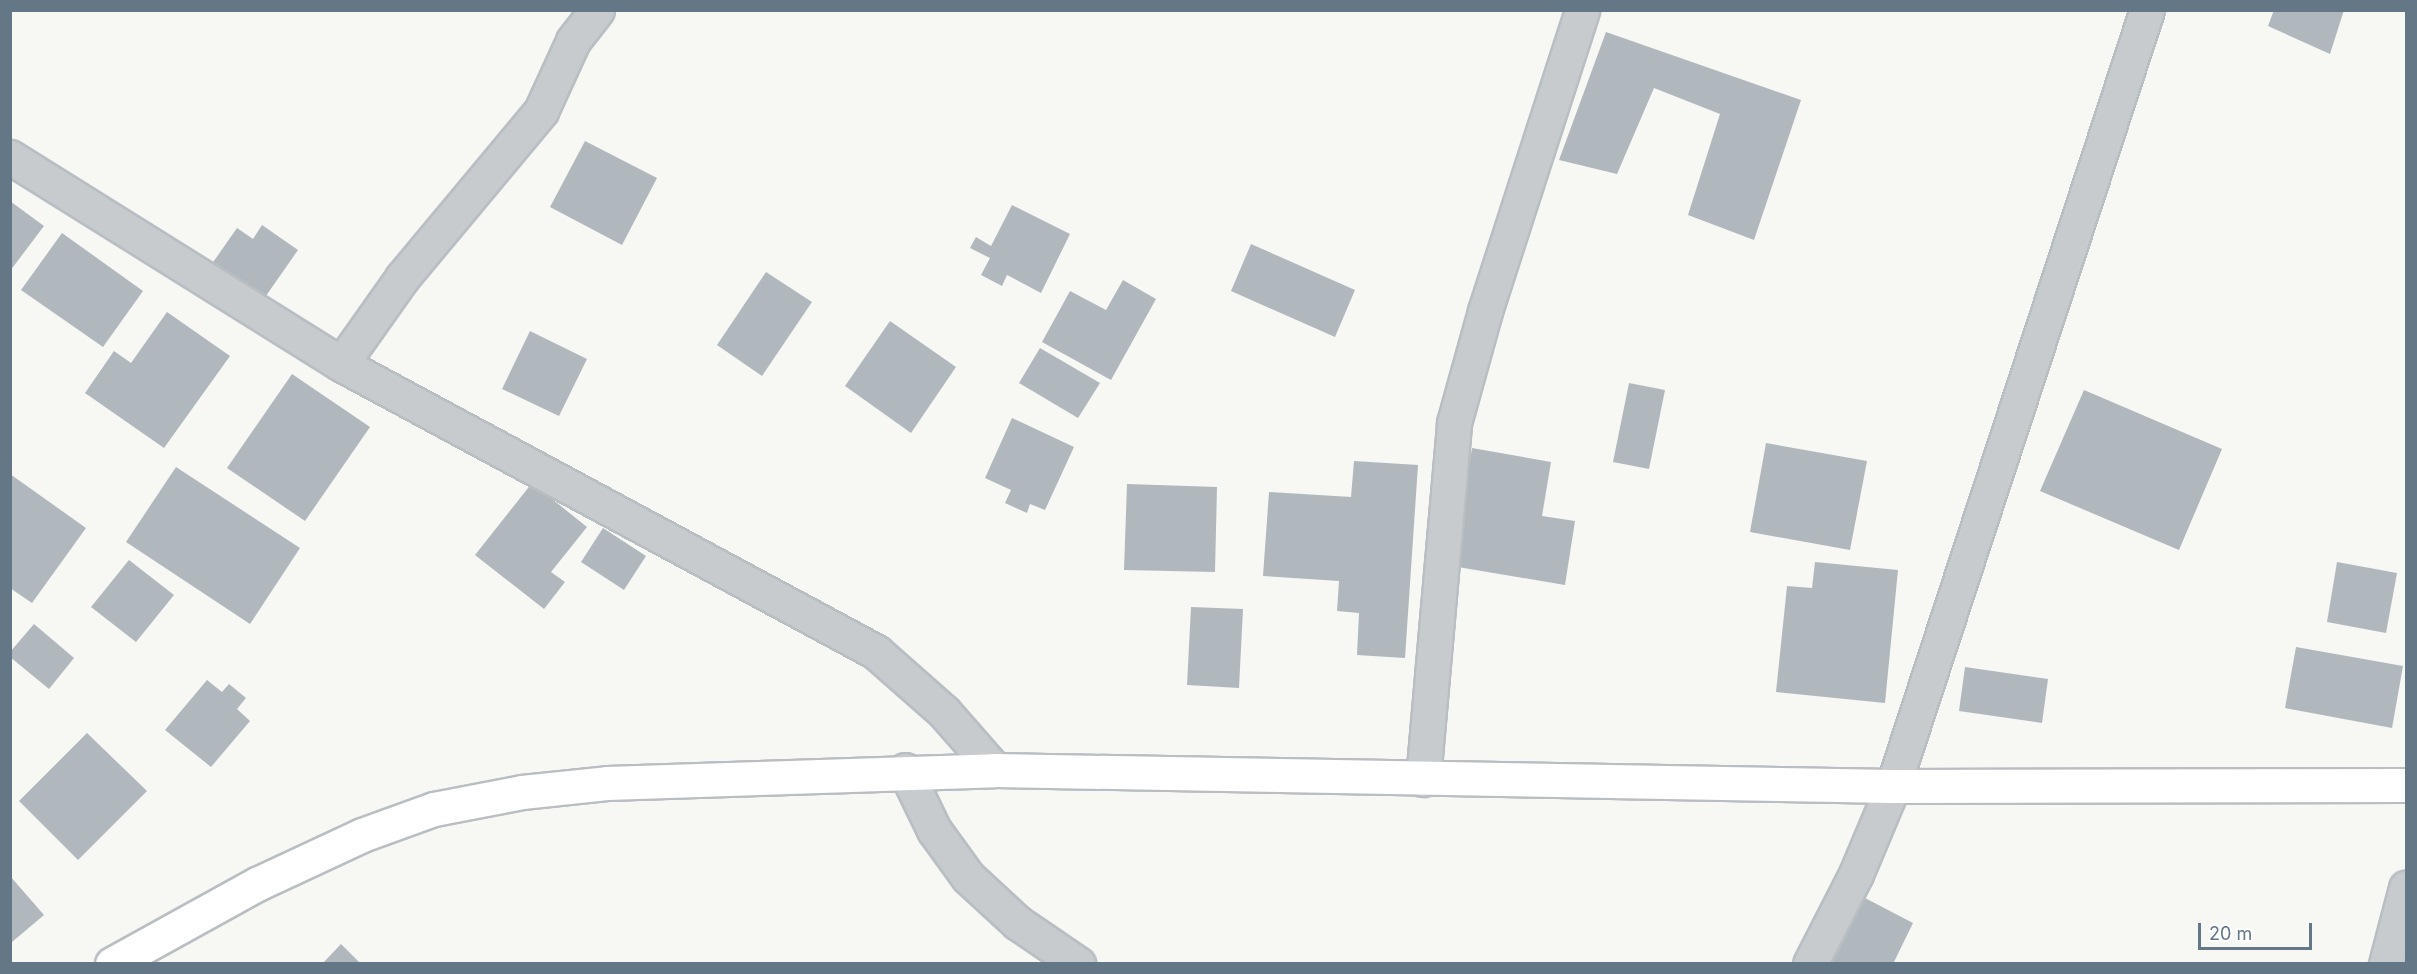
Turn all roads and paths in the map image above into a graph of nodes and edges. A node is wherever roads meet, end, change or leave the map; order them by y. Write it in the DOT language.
graph roads {
  1 [pos="597,10"];
  2 [pos="2147,10"];
  3 [pos="1581,11"];
  4 [pos="10,158"];
  5 [pos="341,364"];
  6 [pos="905,770"];
  7 [pos="995,770"];
  8 [pos="1423,779"];
  9 [pos="1893,786"];
  10 [pos="2406,786"];
  11 [pos="2406,888"];
  12 [pos="112,963"];
  13 [pos="1077,963"];
  14 [pos="1810,963"];
  15 [pos="2386,963"];
  1 -- 5 [label="street"];
  2 -- 9 [label="street"];
  3 -- 8 [label="street"];
  4 -- 5 [label="street"];
  5 -- 7 [label="street"];
  6 -- 7 [label="street"];
  6 -- 12 [label="street"];
  6 -- 13 [label="street"];
  7 -- 8 [label="street"];
  8 -- 9 [label="street"];
  9 -- 10 [label="street"];
  9 -- 14 [label="street"];
  11 -- 15 [label="street"];
}
